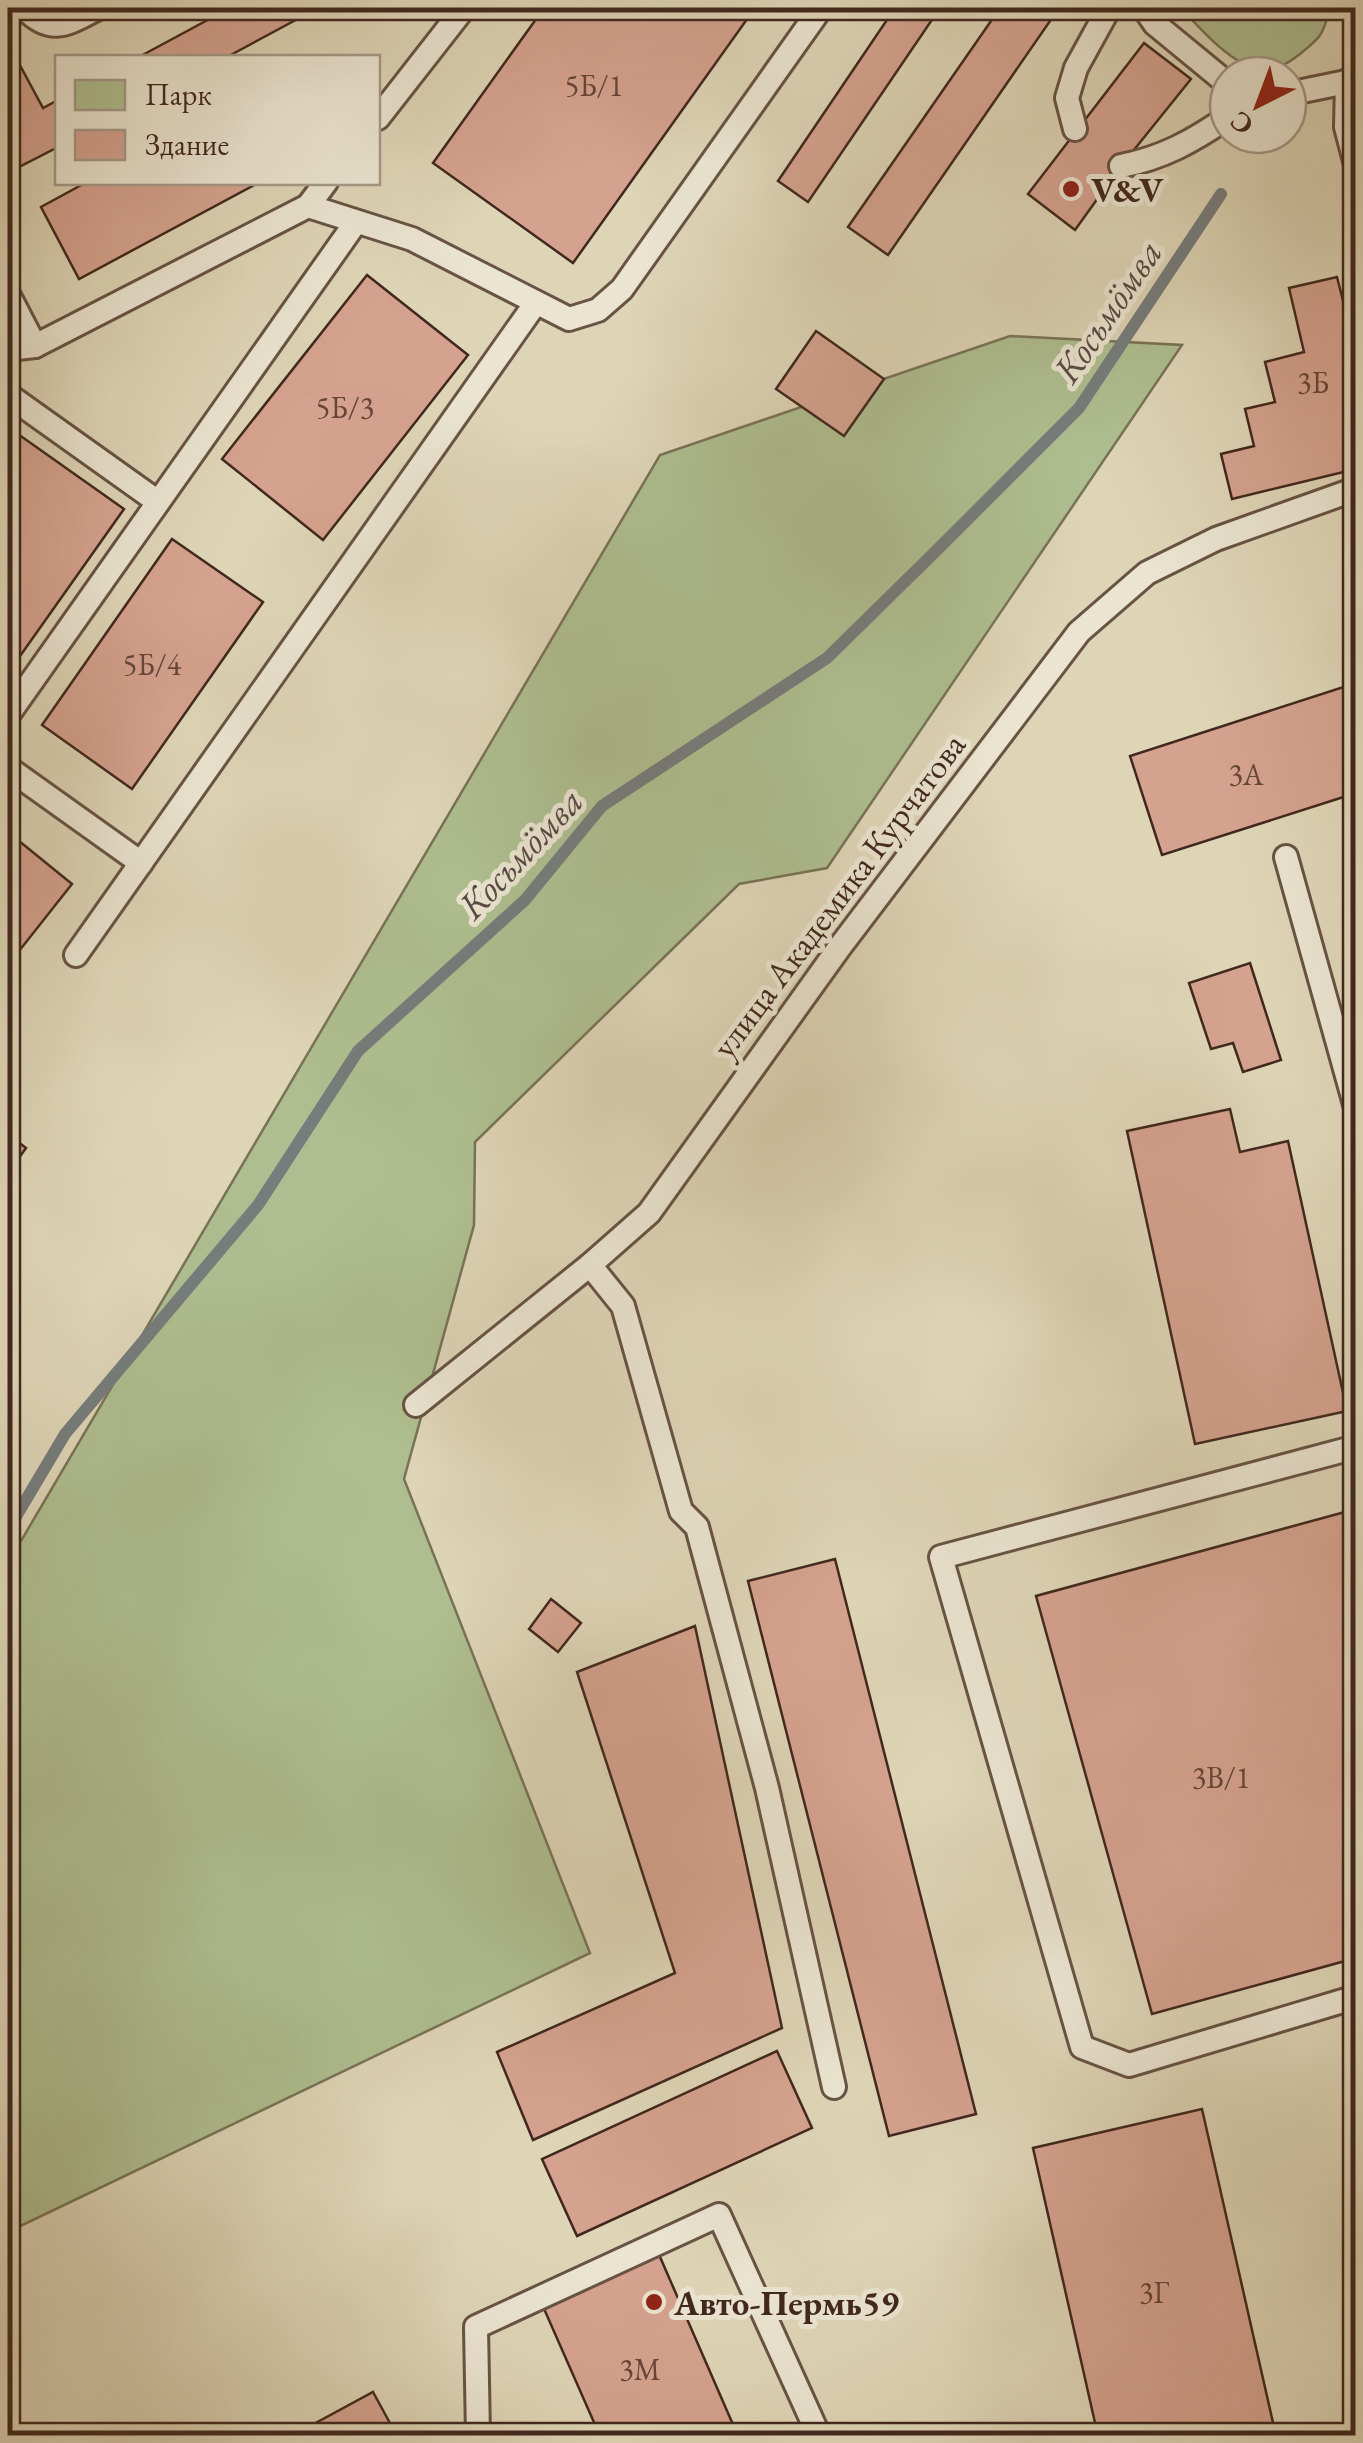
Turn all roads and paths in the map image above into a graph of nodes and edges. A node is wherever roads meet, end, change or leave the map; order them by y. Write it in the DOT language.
graph roads {
  1 [pos="24,8"];
  2 [pos="98,8"];
  3 [pos="464,8"];
  4 [pos="821,8"];
  5 [pos="1109,8"];
  6 [pos="1144,8"];
  7 [pos="1208,68"];
  8 [pos="1352,81"];
  9 [pos="1308,90"];
  10 [pos="380,115"];
  11 [pos="1076,128"];
  12 [pos="1208,131"];
  13 [pos="1356,165"];
  14 [pos="1121,166"];
  15 [pos="324,185"];
  16 [pos="308,206"];
  17 [pos="356,222"];
  18 [pos="8,294"];
  19 [pos="536,304"];
  20 [pos="35,346"];
  21 [pos="8,350"];
  22 [pos="8,395"];
  23 [pos="1356,489"];
  24 [pos="158,502"];
  25 [pos="8,716"];
  26 [pos="8,768"];
  27 [pos="1286,857"];
  28 [pos="141,863"];
  29 [pos="76,955"];
  30 [pos="1356,1108"];
  31 [pos="590,1265"];
  32 [pos="416,1404"];
  33 [pos="1356,1448"];
  34 [pos="1356,1997"];
  35 [pos="834,2087"];
  36 [pos="478,2436"];
  37 [pos="819,2436"];
  1 -- 2 [label="lane"];
  3 -- 10 [label="lane"];
  4 -- 19 [label="lane"];
  5 -- 11 [label="lane"];
  6 -- 7 [label="lane"];
  8 -- 9 [label="lane"];
  8 -- 13 [label="lane"];
  12 -- 14 [label="lane"];
  15 -- 16 [label="lane"];
  16 -- 17 [label="lane"];
  16 -- 20 [label="lane"];
  17 -- 19 [label="lane"];
  17 -- 24 [label="lane"];
  18 -- 20 [label="lane"];
  19 -- 28 [label="lane"];
  20 -- 21 [label="lane"];
  22 -- 24 [label="lane"];
  23 -- 31 [label="lane, улица Академика Курчатова"];
  24 -- 25 [label="lane"];
  26 -- 28 [label="lane"];
  27 -- 30 [label="lane"];
  28 -- 29 [label="lane"];
  31 -- 32 [label="lane, улица Академика Курчатова"];
  31 -- 35 [label="lane"];
  33 -- 34 [label="lane"];
  36 -- 37 [label="lane"];
}
